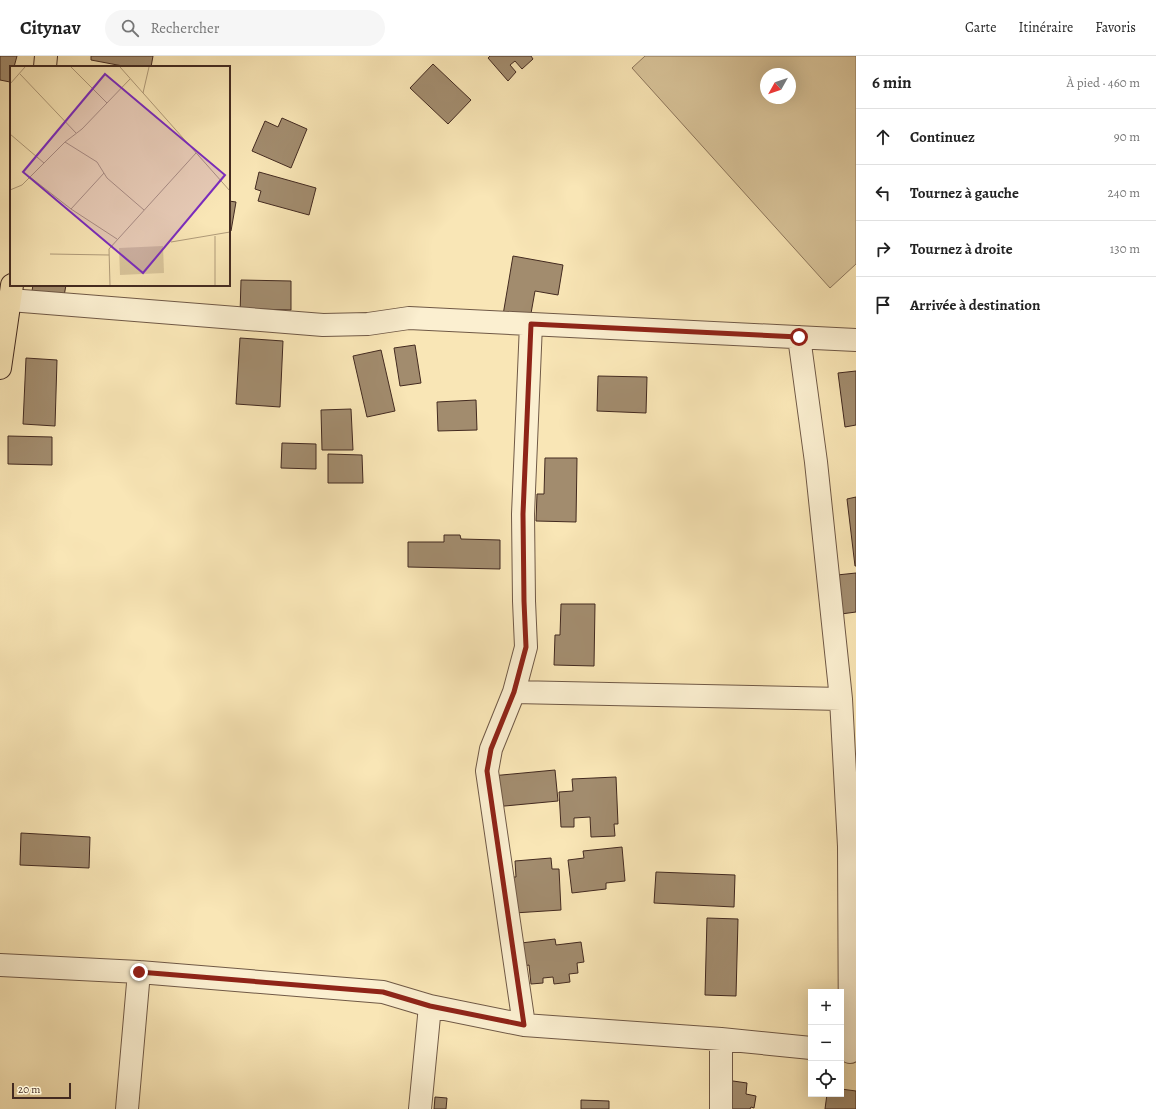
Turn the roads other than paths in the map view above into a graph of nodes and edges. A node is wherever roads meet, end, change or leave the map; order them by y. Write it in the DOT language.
graph roads {
  1 [pos="46,56"];
  2 [pos="45,66"];
  3 [pos="11,293"];
  4 [pos="531,324"];
  5 [pos="799,337"];
  6 [pos="856,340"];
  7 [pos="0,368"];
  8 [pos="514,692"];
  9 [pos="841,698"];
  10 [pos="0,965"];
  11 [pos="139,972"];
  12 [pos="430,1006"];
  13 [pos="524,1025"];
  14 [pos="721,1039"];
  15 [pos="808,1048"];
  16 [pos="849,1052"];
  17 [pos="127,1109"];
  18 [pos="420,1109"];
  19 [pos="721,1109"];
  1 -- 2 [label="main road"];
  3 -- 4 [label="street"];
  3 -- 7 [label="main road"];
  4 -- 5 [label="street"];
  4 -- 8 [label="street"];
  5 -- 6 [label="street"];
  5 -- 9 [label="street"];
  8 -- 9 [label="street"];
  8 -- 13 [label="street"];
  9 -- 16 [label="street"];
  10 -- 11 [label="street"];
  11 -- 12 [label="street"];
  11 -- 17 [label="street"];
  12 -- 13 [label="street"];
  12 -- 18 [label="street"];
  13 -- 14 [label="street"];
  14 -- 15 [label="street"];
  14 -- 19 [label="street"];
}
